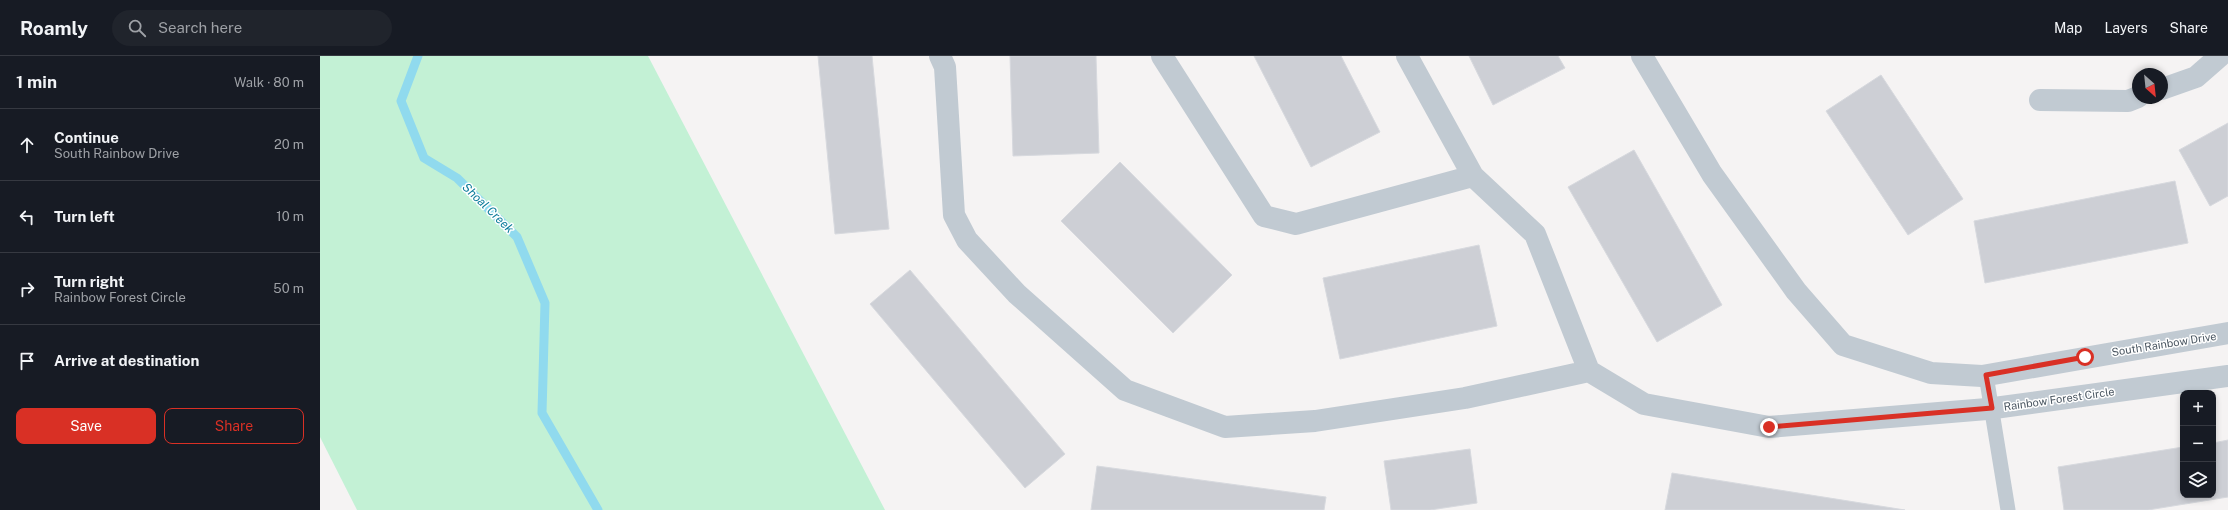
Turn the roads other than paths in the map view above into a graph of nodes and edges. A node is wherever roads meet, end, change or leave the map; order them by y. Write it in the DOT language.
graph roads {
  1 [pos="940,56"];
  2 [pos="1162,56"];
  3 [pos="1407,56"];
  4 [pos="1642,56"];
  5 [pos="2220,56"];
  6 [pos="2168,87"];
  7 [pos="2132,99"];
  8 [pos="2040,100"];
  9 [pos="1473,176"];
  10 [pos="2228,333"];
  11 [pos="1589,371"];
  12 [pos="1986,375"];
  13 [pos="2228,376"];
  14 [pos="1992,408"];
  15 [pos="2008,510"];
  1 -- 11 [label="street"];
  2 -- 9 [label="street"];
  3 -- 9 [label="street"];
  4 -- 12 [label="street, South Rainbow Drive"];
  5 -- 6 [label="street"];
  7 -- 8 [label="street"];
  9 -- 11 [label="street"];
  10 -- 12 [label="street, South Rainbow Drive"];
  11 -- 14 [label="street, Rainbow Forest Circle"];
  12 -- 14 [label="lane"];
  13 -- 14 [label="street, Rainbow Forest Circle"];
  14 -- 15 [label="lane"];
}
